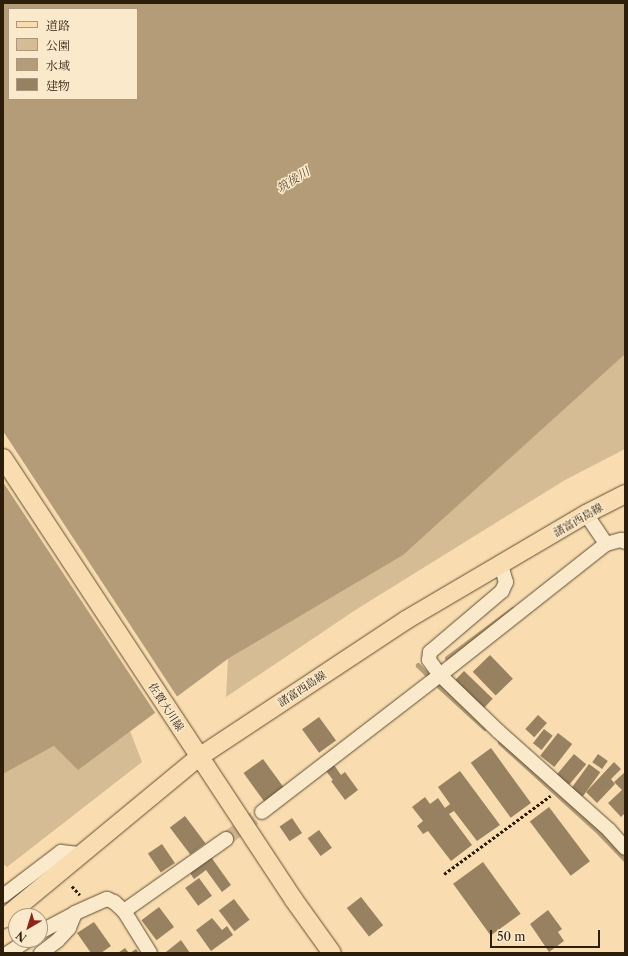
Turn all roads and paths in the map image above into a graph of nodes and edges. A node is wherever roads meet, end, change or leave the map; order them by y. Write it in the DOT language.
graph roads {
  1 [pos="3,458"];
  2 [pos="625,494"];
  3 [pos="586,514"];
  4 [pos="625,542"];
  5 [pos="606,544"];
  6 [pos="500,565"];
  7 [pos="440,675"];
  8 [pos="199,757"];
  9 [pos="549,797"];
  10 [pos="262,812"];
  11 [pos="226,839"];
  12 [pos="625,848"];
  13 [pos="81,854"];
  14 [pos="444,874"];
  15 [pos="3,896"];
  16 [pos="124,911"];
  17 [pos="76,913"];
  18 [pos="3,919"];
  19 [pos="48,928"];
  20 [pos="41,953"];
  21 [pos="150,953"];
  22 [pos="332,953"];
  1 -- 8 [label="main road, 佐賀大川線"];
  2 -- 3 [label="main road, 諸富西島線"];
  3 -- 5 [label="street"];
  3 -- 6 [label="main road, 諸富西島線"];
  4 -- 5 [label="street"];
  5 -- 7 [label="street"];
  6 -- 7 [label="street"];
  6 -- 8 [label="main road, 諸富西島線"];
  7 -- 10 [label="street"];
  7 -- 12 [label="street"];
  8 -- 13 [label="main road, 諸富西島線"];
  8 -- 22 [label="main road, 佐賀大川線"];
  9 -- 14 [label="path"];
  11 -- 16 [label="street"];
  13 -- 15 [label="street"];
  13 -- 18 [label="main road, 諸富西島線"];
  16 -- 17 [label="street"];
  16 -- 21 [label="street"];
  17 -- 19 [label="street"];
  17 -- 20 [label="street"];
}
